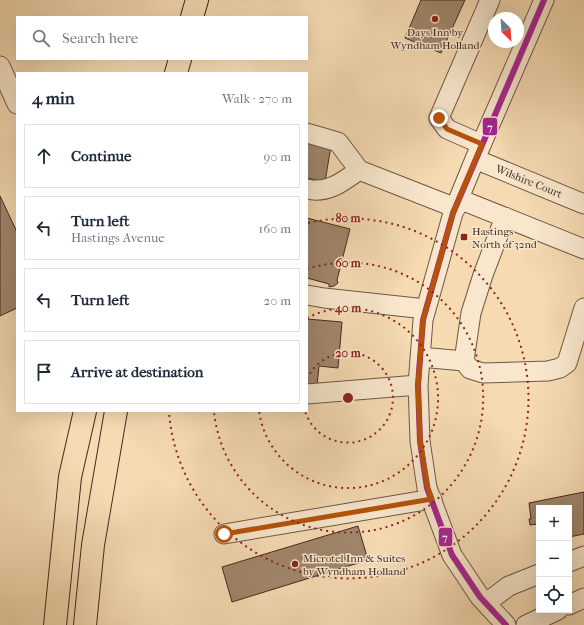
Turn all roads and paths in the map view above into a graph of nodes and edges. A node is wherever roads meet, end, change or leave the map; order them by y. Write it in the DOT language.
graph roads {
  1 [pos="197,0"];
  2 [pos="490,0"];
  3 [pos="544,0"];
  4 [pos="192,16"];
  5 [pos="180,60"];
  6 [pos="0,66"];
  7 [pos="176,72"];
  8 [pos="16,102"];
  9 [pos="308,133"];
  10 [pos="478,151"];
  11 [pos="359,170"];
  12 [pos="308,189"];
  13 [pos="457,203"];
  14 [pos="584,204"];
  15 [pos="505,217"];
  16 [pos="584,249"];
  17 [pos="308,295"];
  18 [pos="426,308"];
  19 [pos="584,308"];
  20 [pos="420,357"];
  21 [pos="464,361"];
  22 [pos="418,385"];
  23 [pos="308,394"];
  24 [pos="86,412"];
  25 [pos="116,412"];
  26 [pos="432,499"];
  27 [pos="224,534"];
  28 [pos="584,556"];
  29 [pos="572,561"];
  30 [pos="536,575"];
  31 [pos="584,598"];
  32 [pos="486,603"];
  33 [pos="572,604"];
  34 [pos="552,613"];
  35 [pos="55,625"];
  36 [pos="85,625"];
  37 [pos="506,625"];
  38 [pos="526,625"];
  1 -- 4 [label="highway"];
  2 -- 10 [label="street, Wilshire Court"];
  3 -- 10 [label="street"];
  5 -- 7 [label="highway"];
  6 -- 8 [label="street"];
  9 -- 11 [label="street"];
  10 -- 13 [label="street"];
  10 -- 14 [label="street, Wilshire Court"];
  11 -- 12 [label="street"];
  11 -- 13 [label="street"];
  13 -- 15 [label="street"];
  13 -- 18 [label="street"];
  15 -- 16 [label="street"];
  15 -- 21 [label="street"];
  17 -- 18 [label="street"];
  18 -- 20 [label="street"];
  19 -- 21 [label="street"];
  20 -- 21 [label="street"];
  20 -- 22 [label="street"];
  22 -- 23 [label="street"];
  22 -- 26 [label="street"];
  24 -- 35 [label="highway"];
  25 -- 36 [label="highway"];
  26 -- 27 [label="street"];
  26 -- 32 [label="street"];
  28 -- 29 [label="street"];
  30 -- 32 [label="street"];
  31 -- 33 [label="street"];
  32 -- 37 [label="street"];
  34 -- 38 [label="street"];
}
